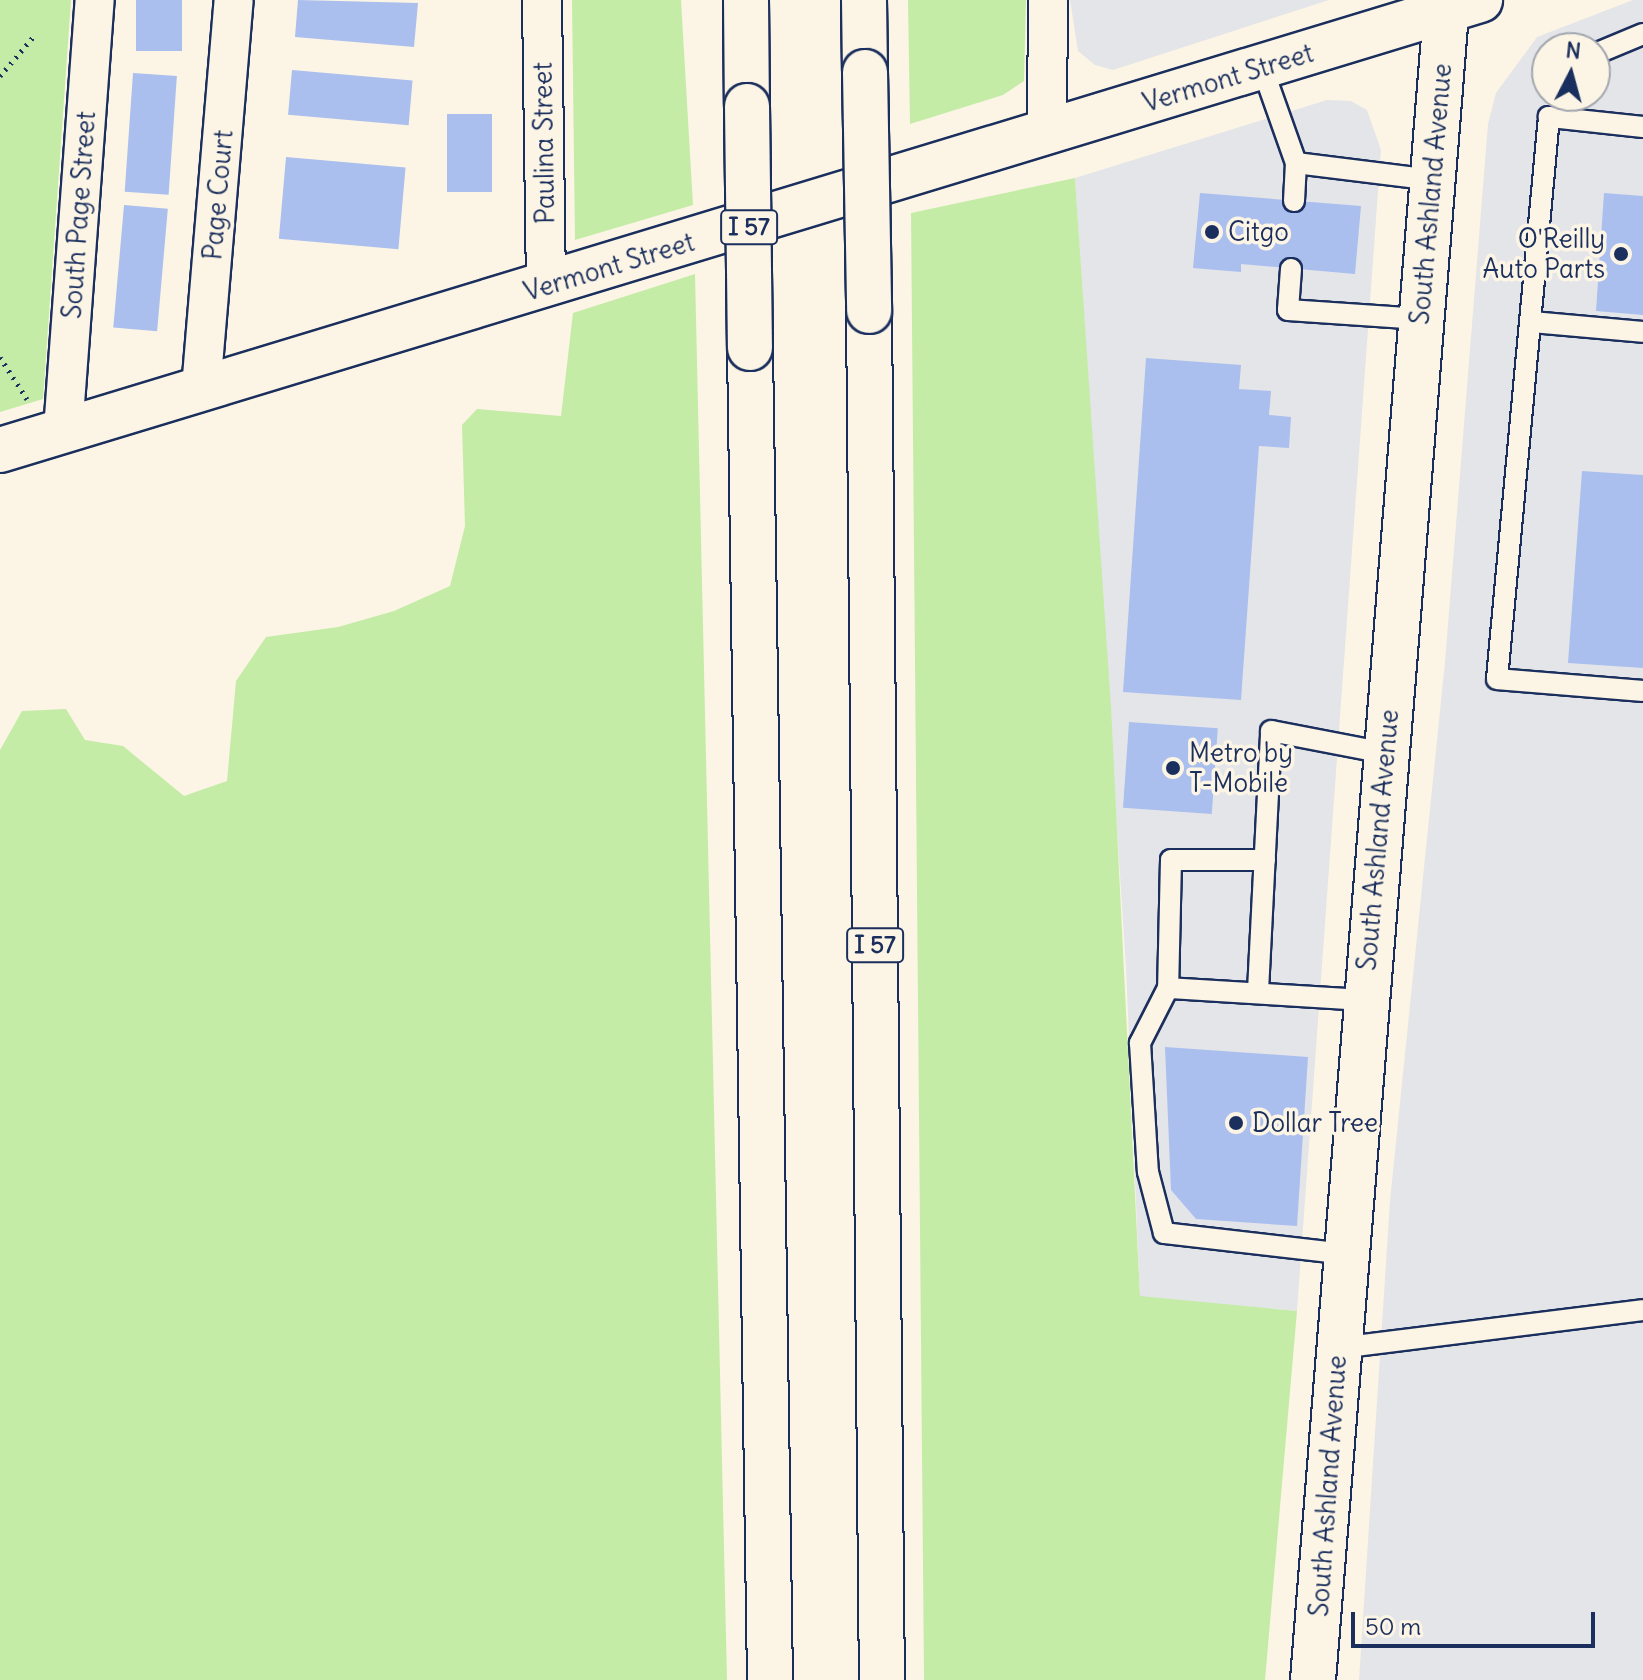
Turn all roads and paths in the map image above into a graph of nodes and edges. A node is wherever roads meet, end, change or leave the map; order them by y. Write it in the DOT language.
graph roads {
  1 [pos="95,0"];
  2 [pos="234,0"];
  3 [pos="542,0"];
  4 [pos="746,0"];
  5 [pos="864,0"];
  6 [pos="1048,0"];
  7 [pos="1458,4"];
  8 [pos="1643,34"];
  9 [pos="34,36"];
  10 [pos="1611,47"];
  11 [pos="1262,67"];
  12 [pos="0,76"];
  13 [pos="1551,112"];
  14 [pos="1549,117"];
  15 [pos="1643,127"];
  16 [pos="1047,132"];
  17 [pos="1296,163"];
  18 [pos="1432,180"];
  19 [pos="1294,201"];
  20 [pos="1291,269"];
  21 [pos="546,286"];
  22 [pos="1421,319"];
  23 [pos="1532,322"];
  24 [pos="1643,332"];
  25 [pos="0,357"];
  26 [pos="201,389"];
  27 [pos="27,399"];
  28 [pos="63,431"];
  29 [pos="0,450"];
  30 [pos="1643,691"];
  31 [pos="1385,753"];
  32 [pos="1265,860"];
  33 [pos="1168,988"];
  34 [pos="1258,991"];
  35 [pos="1366,1000"];
  36 [pos="1346,1254"];
  37 [pos="1643,1310"];
  38 [pos="1339,1348"];
  39 [pos="770,1680"];
  40 [pos="882,1680"];
  41 [pos="1313,1680"];
  1 -- 28 [label="street, South Page Street"];
  2 -- 26 [label="street, Page Court"];
  3 -- 21 [label="street, Paulina Street"];
  4 -- 39 [label="main road, I 57, bridge"];
  5 -- 40 [label="main road, I 57, bridge"];
  6 -- 16 [label="street"];
  7 -- 11 [label="main road, Vermont Street"];
  7 -- 18 [label="main road, South Ashland Avenue"];
  8 -- 10 [label="lane"];
  9 -- 12 [label="path"];
  11 -- 16 [label="main road, Vermont Street"];
  11 -- 17 [label="lane"];
  13 -- 14 [label="lane"];
  14 -- 15 [label="lane"];
  14 -- 23 [label="lane"];
  16 -- 21 [label="main road, Vermont Street"];
  17 -- 18 [label="lane"];
  17 -- 19 [label="lane"];
  18 -- 22 [label="main road, South Ashland Avenue"];
  20 -- 22 [label="lane"];
  21 -- 26 [label="main road, Vermont Street"];
  22 -- 31 [label="main road, South Ashland Avenue"];
  23 -- 24 [label="lane"];
  23 -- 30 [label="lane"];
  25 -- 27 [label="path"];
  26 -- 28 [label="main road, Vermont Street"];
  28 -- 29 [label="main road, Vermont Street"];
  31 -- 32 [label="lane"];
  31 -- 35 [label="main road, South Ashland Avenue"];
  32 -- 33 [label="lane"];
  32 -- 34 [label="lane"];
  33 -- 34 [label="lane"];
  33 -- 36 [label="lane"];
  34 -- 35 [label="lane"];
  35 -- 36 [label="main road, South Ashland Avenue"];
  36 -- 38 [label="main road, South Ashland Avenue"];
  37 -- 38 [label="lane"];
  38 -- 41 [label="main road, South Ashland Avenue"];
}
